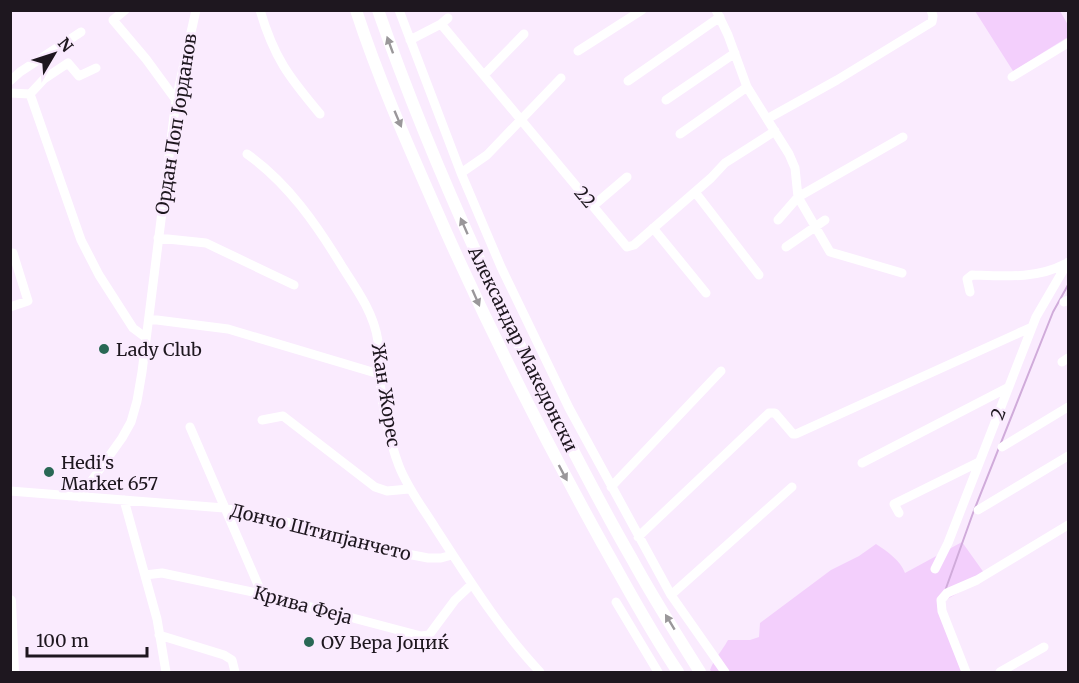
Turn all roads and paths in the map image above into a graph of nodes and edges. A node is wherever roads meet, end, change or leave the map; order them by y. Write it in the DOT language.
graph roads {
  1 [pos="124,10"];
  2 [pos="196,10"];
  3 [pos="260,10"];
  4 [pos="356,10"];
  5 [pos="378,10"];
  6 [pos="399,10"];
  7 [pos="642,10"];
  8 [pos="932,13"];
  9 [pos="718,14"];
  10 [pos="81,32"];
  11 [pos="524,34"];
  12 [pos="410,40"];
  13 [pos="1068,43"];
  14 [pos="578,51"];
  15 [pos="735,53"];
  16 [pos="96,68"];
  17 [pos="484,75"];
  18 [pos="1012,77"];
  19 [pos="561,78"];
  20 [pos="10,81"];
  21 [pos="628,81"];
  22 [pos="747,87"];
  23 [pos="10,93"];
  24 [pos="30,94"];
  25 [pos="176,100"];
  26 [pos="666,100"];
  27 [pos="320,114"];
  28 [pos="767,119"];
  29 [pos="521,121"];
  30 [pos="775,131"];
  31 [pos="680,134"];
  32 [pos="903,137"];
  33 [pos="247,154"];
  34 [pos="461,173"];
  35 [pos="627,177"];
  36 [pos="695,192"];
  37 [pos="798,197"];
  38 [pos="593,206"];
  39 [pos="778,220"];
  40 [pos="825,220"];
  41 [pos="814,227"];
  42 [pos="653,228"];
  43 [pos="158,238"];
  44 [pos="786,247"];
  45 [pos="13,253"];
  46 [pos="1068,263"];
  47 [pos="902,273"];
  48 [pos="759,275"];
  49 [pos="294,285"];
  50 [pos="970,292"];
  51 [pos="706,293"];
  52 [pos="10,307"];
  53 [pos="148,320"];
  54 [pos="1032,327"];
  55 [pos="145,338"];
  56 [pos="721,371"];
  57 [pos="379,374"];
  58 [pos="1008,387"];
  59 [pos="1068,407"];
  60 [pos="262,420"];
  61 [pos="190,427"];
  62 [pos="1002,447"];
  63 [pos="1068,456"];
  64 [pos="979,462"];
  65 [pos="862,463"];
  66 [pos="611,487"];
  67 [pos="792,487"];
  68 [pos="410,489"];
  69 [pos="10,491"];
  70 [pos="80,497"];
  71 [pos="124,500"];
  72 [pos="224,508"];
  73 [pos="978,510"];
  74 [pos="899,513"];
  75 [pos="1068,525"];
  76 [pos="638,537"];
  77 [pos="452,555"];
  78 [pos="935,569"];
  79 [pos="145,575"];
  80 [pos="472,584"];
  81 [pos="262,594"];
  82 [pos="672,595"];
  83 [pos="10,601"];
  84 [pos="616,602"];
  85 [pos="159,635"];
  86 [pos="1044,647"];
  87 [pos="13,672"];
  88 [pos="166,672"];
  89 [pos="235,672"];
  90 [pos="540,672"];
  91 [pos="658,672"];
  92 [pos="678,672"];
  93 [pos="700,672"];
  94 [pos="725,672"];
  95 [pos="966,672"];
  96 [pos="1000,672"];
  1 -- 25 [label="street"];
  2 -- 25 [label="street, Ордан Поп Јорданов"];
  3 -- 27 [label="street"];
  4 -- 92 [label="street, Александар Македонски, one-way"];
  93 -- 5 [label="street, Александар Македонски, one-way"];
  6 -- 12 [label="street"];
  7 -- 14 [label="street"];
  8 -- 28 [label="street"];
  9 -- 15 [label="street"];
  9 -- 21 [label="street"];
  10 -- 20 [label="street"];
  11 -- 17 [label="street"];
  12 -- 17 [label="street, 22"];
  12 -- 34 [label="street"];
  13 -- 18 [label="street"];
  15 -- 22 [label="street"];
  15 -- 26 [label="street"];
  16 -- 24 [label="street"];
  17 -- 29 [label="street, 22"];
  19 -- 29 [label="street"];
  22 -- 28 [label="street"];
  22 -- 31 [label="street"];
  23 -- 24 [label="street"];
  24 -- 55 [label="street"];
  25 -- 43 [label="street, Ордан Поп Јорданов"];
  28 -- 30 [label="street"];
  29 -- 34 [label="street"];
  29 -- 38 [label="street, 22"];
  30 -- 36 [label="street, 22"];
  30 -- 37 [label="street"];
  32 -- 37 [label="street"];
  33 -- 57 [label="street, Жан Жорес"];
  34 -- 66 [label="street"];
  35 -- 38 [label="street"];
  36 -- 42 [label="street, 22"];
  36 -- 48 [label="street"];
  37 -- 39 [label="street"];
  37 -- 41 [label="street"];
  38 -- 42 [label="street, 22"];
  40 -- 41 [label="street"];
  41 -- 44 [label="street"];
  41 -- 47 [label="street"];
  42 -- 51 [label="street"];
  43 -- 49 [label="street, Ордан Поп Јорданов"];
  43 -- 53 [label="street, Ордан Поп Јорданов"];
  45 -- 52 [label="street"];
  46 -- 50 [label="street"];
  46 -- 54 [label="street, 2"];
  53 -- 55 [label="street, Ордан Поп Јорданов"];
  53 -- 57 [label="street"];
  54 -- 58 [label="street, 2"];
  54 -- 76 [label="street"];
  55 -- 70 [label="street, Ордан Поп Јорданов"];
  56 -- 66 [label="street"];
  57 -- 68 [label="street, Жан Жорес"];
  58 -- 64 [label="street, 2"];
  58 -- 65 [label="street"];
  59 -- 62 [label="street"];
  60 -- 68 [label="street"];
  61 -- 72 [label="street"];
  63 -- 73 [label="street"];
  64 -- 74 [label="street"];
  64 -- 78 [label="street, 2"];
  66 -- 76 [label="street"];
  67 -- 82 [label="street"];
  68 -- 77 [label="street, Жан Жорес"];
  69 -- 70 [label="street, Дончо Штипјанчето"];
  70 -- 71 [label="street, Дончо Штипјанчето"];
  71 -- 72 [label="street, Дончо Штипјанчето"];
  71 -- 79 [label="street"];
  72 -- 77 [label="street, Дончо Штипјанчето"];
  72 -- 81 [label="street"];
  75 -- 95 [label="street"];
  76 -- 82 [label="street"];
  77 -- 80 [label="street, Жан Жорес"];
  79 -- 81 [label="street, Крива Феја"];
  79 -- 85 [label="street"];
  80 -- 81 [label="street, Крива Феја"];
  80 -- 90 [label="street, Жан Жорес"];
  82 -- 94 [label="street"];
  83 -- 87 [label="street"];
  84 -- 91 [label="street"];
  85 -- 88 [label="street"];
  85 -- 89 [label="street"];
  86 -- 96 [label="street"];
}
